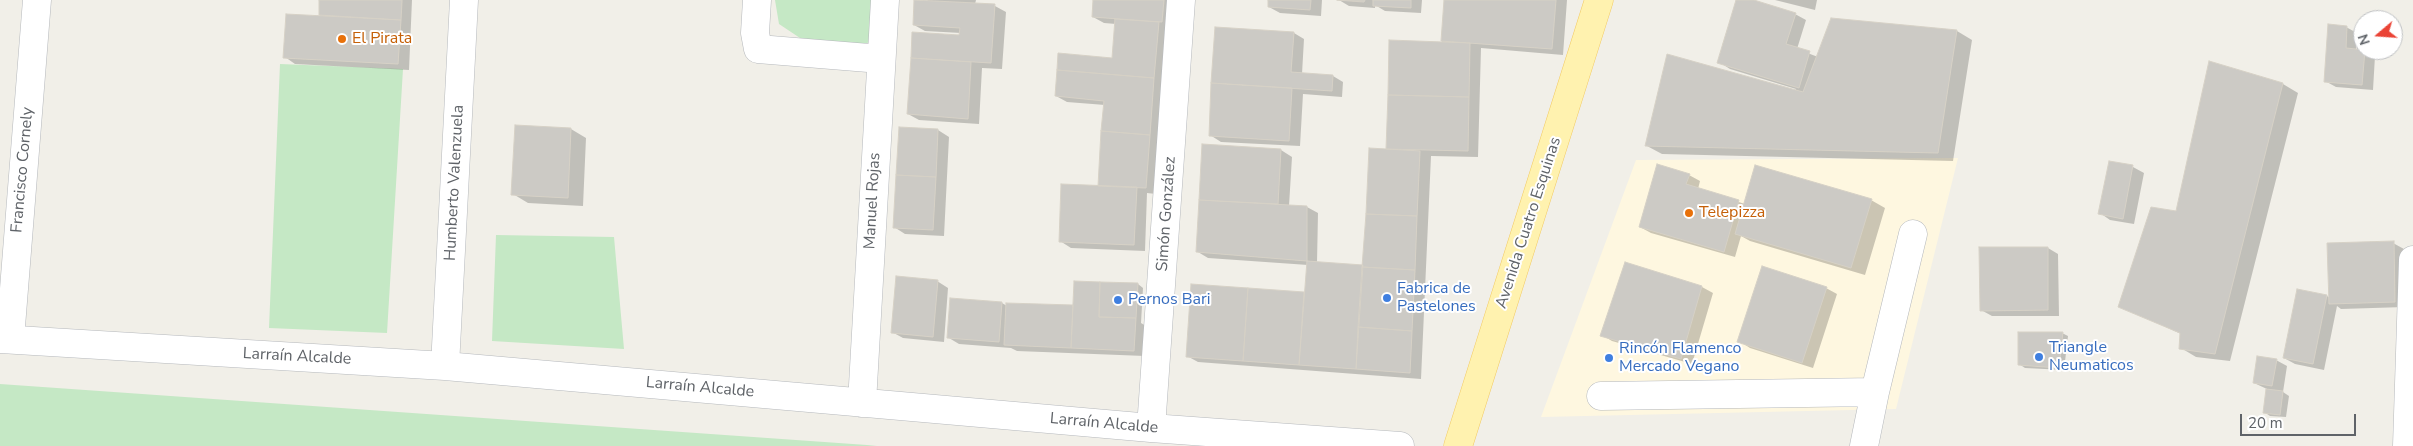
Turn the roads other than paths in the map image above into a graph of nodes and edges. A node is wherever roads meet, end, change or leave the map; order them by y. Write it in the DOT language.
graph roads {
  1 [pos="37,0"];
  2 [pos="464,0"];
  3 [pos="757,0"];
  4 [pos="885,0"];
  5 [pos="1182,0"];
  6 [pos="1600,0"];
  7 [pos="881,59"];
  8 [pos="1913,234"];
  9 [pos="2413,260"];
  10 [pos="5,339"];
  11 [pos="445,366"];
  12 [pos="1875,392"];
  13 [pos="1601,396"];
  14 [pos="862,403"];
  15 [pos="1151,428"];
  16 [pos="1400,446"];
  17 [pos="1458,446"];
  18 [pos="1864,446"];
  19 [pos="2407,446"];
  1 -- 10 [label="street, Francisco Cornely"];
  2 -- 11 [label="street, Humberto Valenzuela"];
  3 -- 7 [label="street"];
  4 -- 7 [label="street, Manuel Rojas"];
  5 -- 15 [label="street, Simón González"];
  6 -- 17 [label="main road, Avenida Cuatro Esquinas"];
  7 -- 14 [label="street, Manuel Rojas"];
  8 -- 12 [label="street"];
  9 -- 19 [label="street"];
  10 -- 11 [label="street, Larraín Alcalde"];
  11 -- 14 [label="street, Larraín Alcalde"];
  12 -- 13 [label="street"];
  12 -- 18 [label="street"];
  14 -- 15 [label="street, Larraín Alcalde"];
  15 -- 16 [label="street, Larraín Alcalde"];
}
